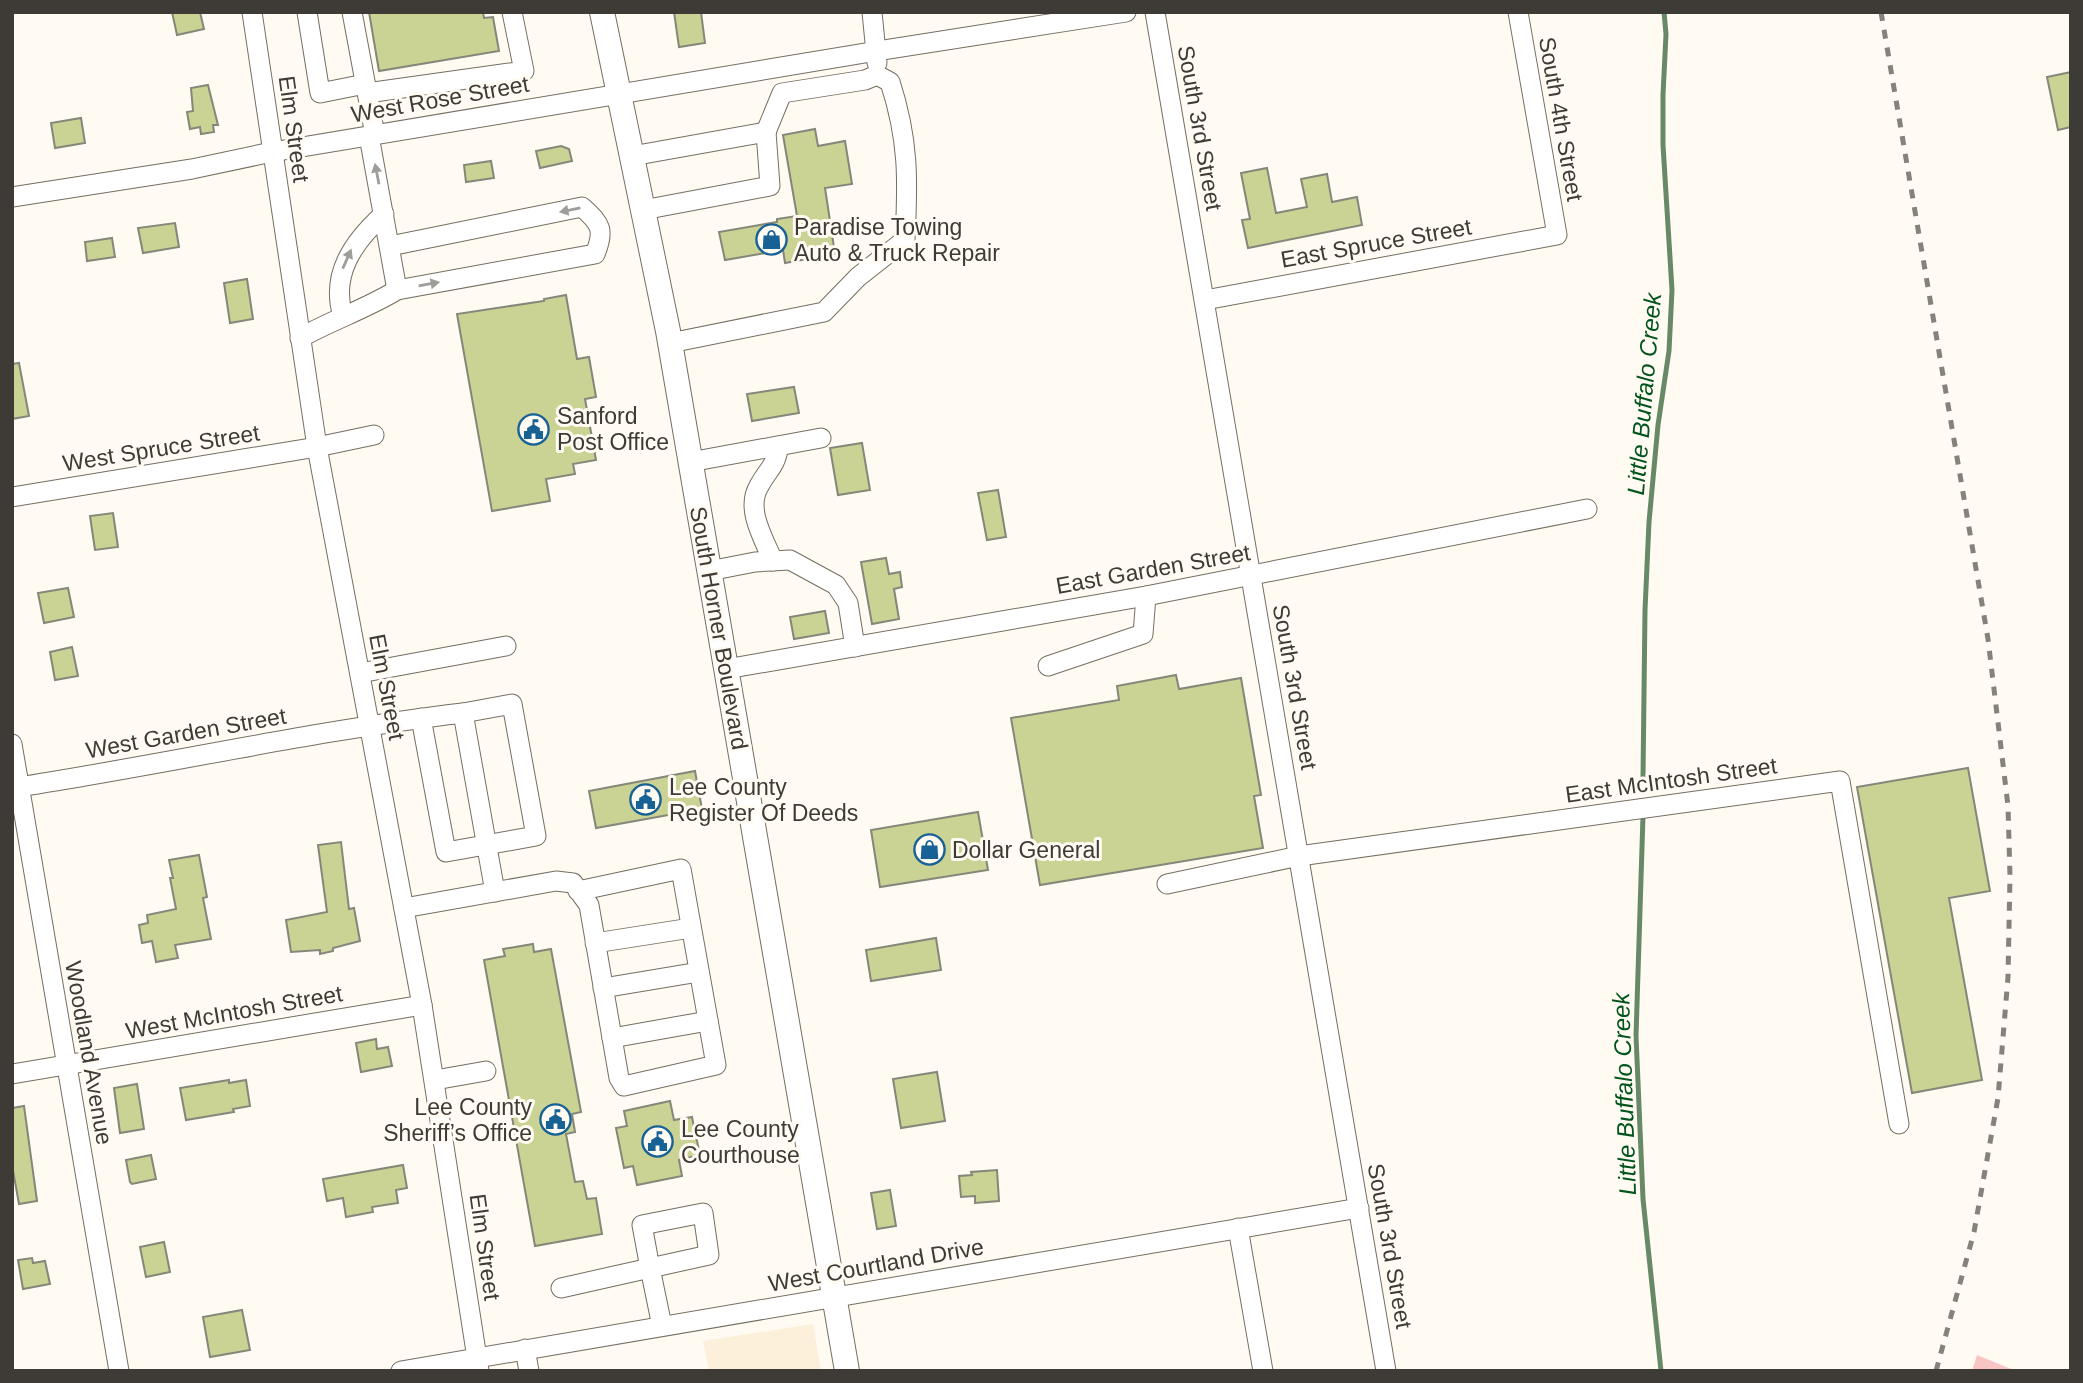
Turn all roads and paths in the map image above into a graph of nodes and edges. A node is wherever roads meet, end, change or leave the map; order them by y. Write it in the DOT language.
graph roads {
  1 [pos="253,12"];
  2 [pos="307,12"];
  3 [pos="352,12"];
  4 [pos="512,12"];
  5 [pos="601,12"];
  6 [pos="872,12"];
  7 [pos="1126,12"];
  8 [pos="1155,12"];
  9 [pos="1518,12"];
  10 [pos="877,51"];
  11 [pos="877,75"];
  12 [pos="366,88"];
  13 [pos="619,94"];
  14 [pos="766,132"];
  15 [pos="372,136"];
  16 [pos="272,152"];
  17 [pos="632,156"];
  18 [pos="12,197"];
  19 [pos="643,210"];
  20 [pos="384,214"];
  21 [pos="1557,235"];
  22 [pos="390,246"];
  23 [pos="397,289"];
  24 [pos="1205,300"];
  25 [pos="343,316"];
  26 [pos="300,338"];
  27 [pos="670,343"];
  28 [pos="374,435"];
  29 [pos="821,439"];
  30 [pos="779,446"];
  31 [pos="317,447"];
  32 [pos="690,462"];
  33 [pos="12,497"];
  34 [pos="1587,509"];
  35 [pos="773,561"];
  36 [pos="709,571"];
  37 [pos="1252,576"];
  38 [pos="1146,596"];
  39 [pos="506,646"];
  40 [pos="855,647"];
  41 [pos="1048,666"];
  42 [pos="726,668"];
  43 [pos="359,673"];
  44 [pos="463,713"];
  45 [pos="421,718"];
  46 [pos="369,724"];
  47 [pos="12,744"];
  48 [pos="16,788"];
  49 [pos="487,845"];
  50 [pos="1299,856"];
  51 [pos="1167,884"];
  52 [pos="579,891"];
  53 [pos="495,892"];
  54 [pos="404,908"];
  55 [pos="691,928"];
  56 [pos="595,943"];
  57 [pos="699,972"];
  58 [pos="603,988"];
  59 [pos="422,1005"];
  60 [pos="708,1021"];
  61 [pos="612,1038"];
  62 [pos="66,1065"];
  63 [pos="486,1071"];
  64 [pos="12,1074"];
  65 [pos="435,1080"];
  66 [pos="1899,1124"];
  67 [pos="1359,1208"];
  68 [pos="1238,1228"];
  69 [pos="561,1288"];
  70 [pos="834,1297"];
  71 [pos="662,1326"];
  72 [pos="525,1349"];
  73 [pos="478,1364"];
  74 [pos="119,1371"];
  75 [pos="401,1371"];
  76 [pos="529,1371"];
  77 [pos="847,1371"];
  78 [pos="1263,1371"];
  79 [pos="1386,1371"];
  1 -- 16 [label="street, Elm Street"];
  2 -- 12 [label="street"];
  3 -- 12 [label="street"];
  4 -- 12 [label="street"];
  5 -- 13 [label="main road, South Horner Boulevard"];
  6 -- 10 [label="street"];
  7 -- 10 [label="street, West Rose Street"];
  8 -- 24 [label="street, South 3rd Street"];
  9 -- 21 [label="street, South 4th Street"];
  10 -- 11 [label="street"];
  10 -- 13 [label="street, West Rose Street"];
  11 -- 14 [label="street"];
  11 -- 27 [label="street"];
  12 -- 15 [label="street"];
  13 -- 15 [label="street, West Rose Street"];
  13 -- 17 [label="main road, South Horner Boulevard"];
  14 -- 17 [label="street"];
  14 -- 19 [label="street"];
  15 -- 16 [label="street, West Rose Street"];
  20 -- 15 [label="street, one-way"];
  16 -- 18 [label="street, West Rose Street"];
  16 -- 26 [label="street, Elm Street"];
  17 -- 19 [label="main road, South Horner Boulevard"];
  19 -- 27 [label="main road, South Horner Boulevard"];
  20 -- 22 [label="street"];
  25 -- 20 [label="street, one-way"];
  21 -- 24 [label="street, East Spruce Street"];
  22 -- 23 [label="street"];
  23 -- 22 [label="street, one-way"];
  23 -- 25 [label="street"];
  24 -- 37 [label="street, South 3rd Street"];
  25 -- 26 [label="street"];
  26 -- 31 [label="street, Elm Street"];
  27 -- 32 [label="main road, South Horner Boulevard"];
  28 -- 31 [label="street, West Spruce Street"];
  29 -- 30 [label="street"];
  30 -- 32 [label="street"];
  30 -- 35 [label="street"];
  31 -- 33 [label="street, West Spruce Street"];
  31 -- 43 [label="street, Elm Street"];
  32 -- 36 [label="main road, South Horner Boulevard"];
  34 -- 37 [label="street, East Garden Street"];
  35 -- 36 [label="street"];
  35 -- 40 [label="street"];
  36 -- 42 [label="main road, South Horner Boulevard"];
  37 -- 38 [label="street, East Garden Street"];
  37 -- 50 [label="street, South 3rd Street"];
  38 -- 40 [label="street, East Garden Street"];
  38 -- 41 [label="street"];
  39 -- 43 [label="street"];
  40 -- 42 [label="street, East Garden Street"];
  42 -- 70 [label="main road, South Horner Boulevard"];
  43 -- 46 [label="street, Elm Street"];
  44 -- 45 [label="street, West Garden Street"];
  44 -- 49 [label="street"];
  44 -- 49 [label="street, West Garden Street"];
  45 -- 46 [label="street, West Garden Street"];
  45 -- 49 [label="street"];
  46 -- 48 [label="street, West Garden Street"];
  46 -- 54 [label="street, Elm Street"];
  47 -- 48 [label="street, Woodland Avenue"];
  48 -- 62 [label="street, Woodland Avenue"];
  49 -- 53 [label="street"];
  50 -- 51 [label="street, East McIntosh Street"];
  50 -- 66 [label="street, East McIntosh Street"];
  50 -- 67 [label="street, South 3rd Street"];
  52 -- 53 [label="street"];
  52 -- 55 [label="street"];
  52 -- 56 [label="street"];
  53 -- 54 [label="street"];
  54 -- 59 [label="street, Elm Street"];
  55 -- 56 [label="street"];
  55 -- 57 [label="street"];
  56 -- 58 [label="street"];
  57 -- 58 [label="street"];
  57 -- 60 [label="street"];
  58 -- 61 [label="street"];
  59 -- 62 [label="street, West McIntosh Street"];
  59 -- 65 [label="street, Elm Street"];
  60 -- 61 [label="street"];
  60 -- 61 [label="street"];
  62 -- 64 [label="street, West McIntosh Street"];
  62 -- 74 [label="street, Woodland Avenue"];
  63 -- 65 [label="street"];
  65 -- 73 [label="street, Elm Street"];
  67 -- 68 [label="street, West Courtland Drive"];
  67 -- 79 [label="street, South 3rd Street"];
  68 -- 70 [label="street, West Courtland Drive"];
  68 -- 78 [label="street"];
  69 -- 71 [label="street"];
  70 -- 71 [label="street, West Courtland Drive"];
  70 -- 77 [label="main road, South Horner Boulevard"];
  71 -- 72 [label="street, West Courtland Drive"];
  72 -- 73 [label="street, West Courtland Drive"];
  72 -- 76 [label="street"];
  73 -- 75 [label="street, West Courtland Drive"];
}
